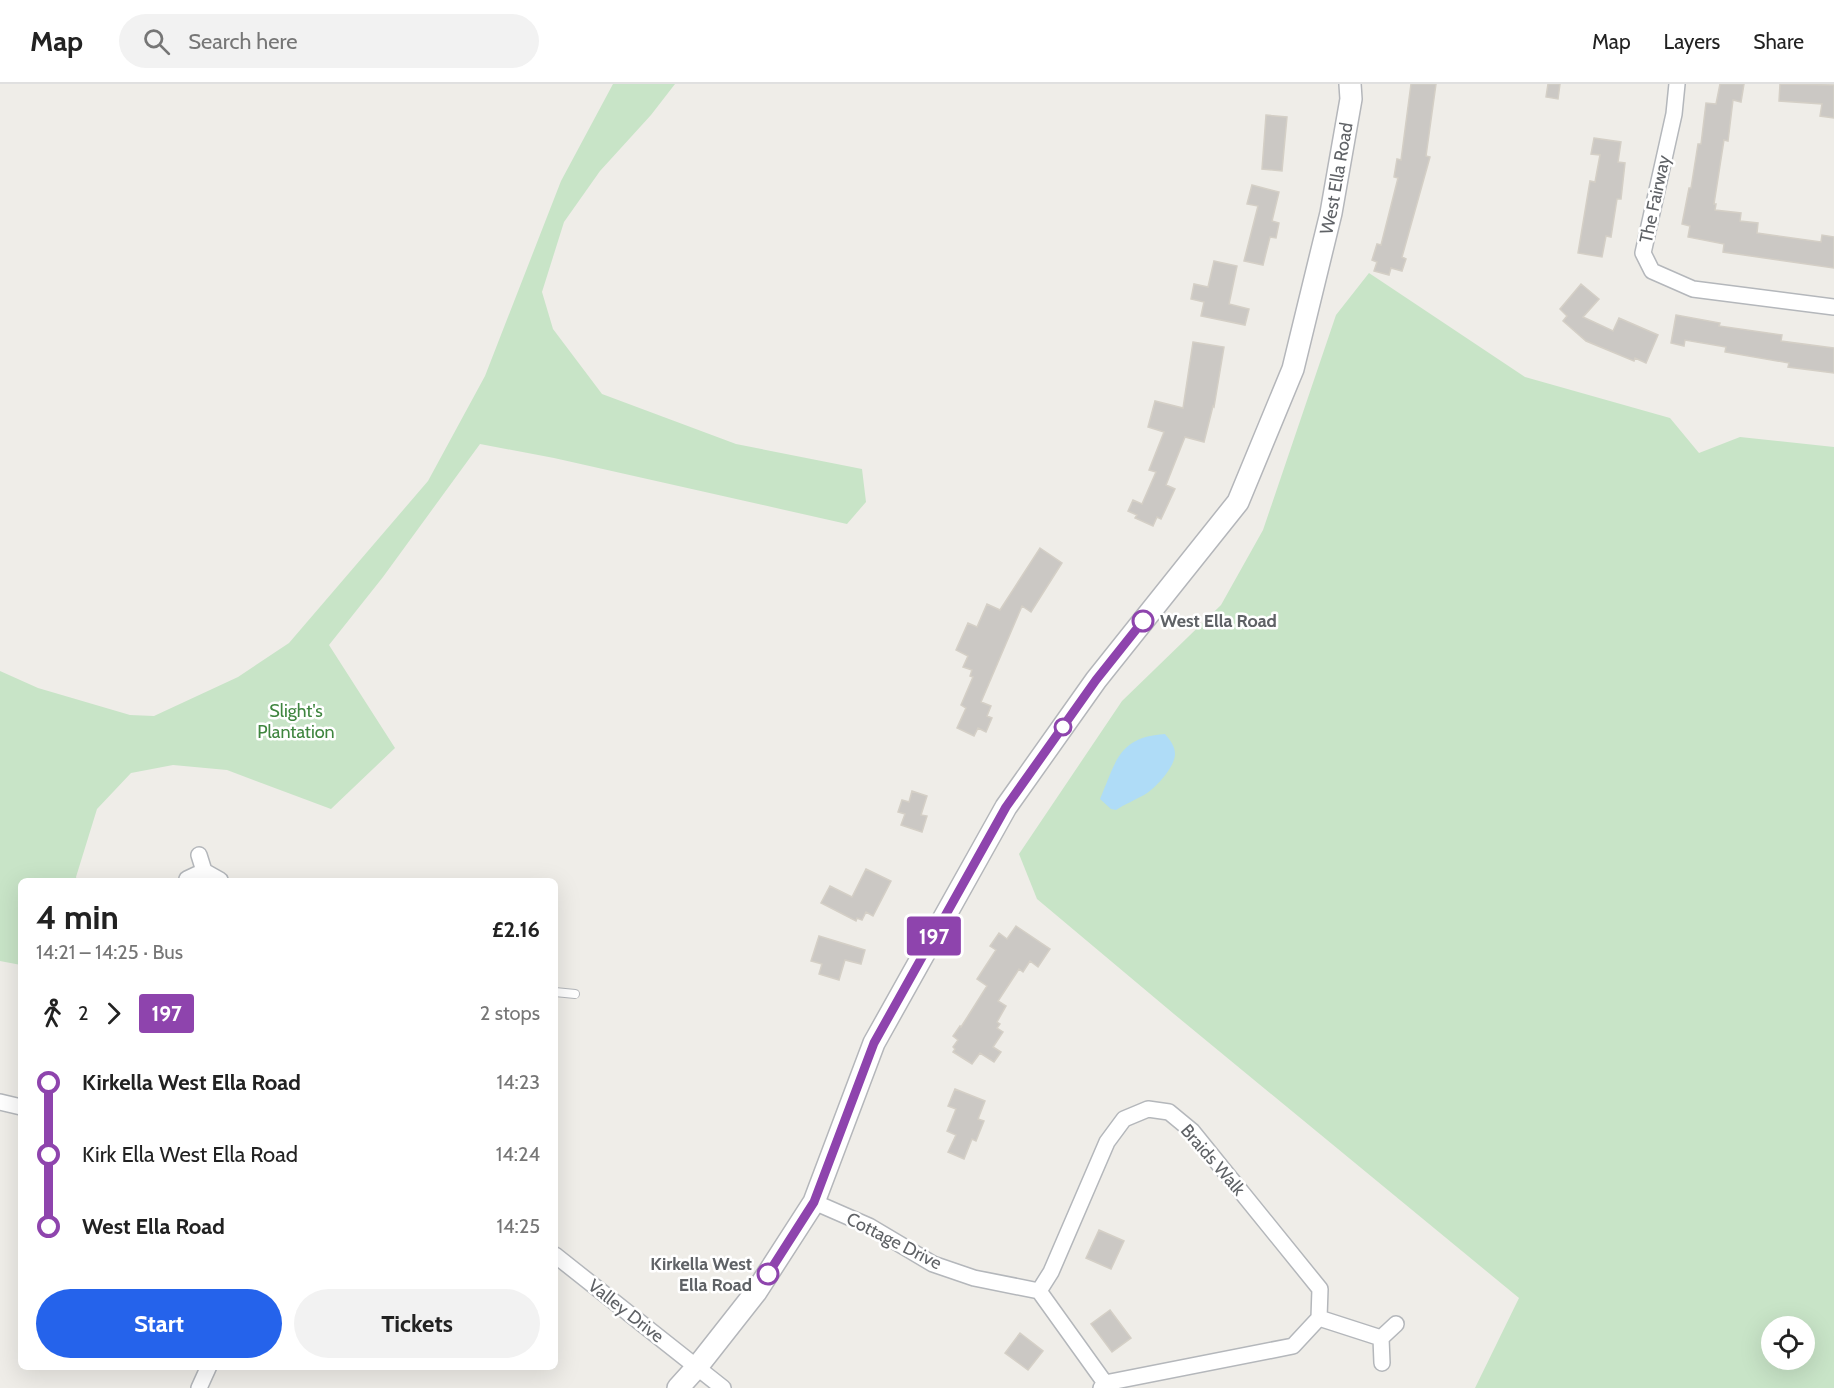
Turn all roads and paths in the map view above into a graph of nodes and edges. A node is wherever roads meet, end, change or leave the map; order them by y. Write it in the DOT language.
graph roads {
  1 [pos="1350,84"];
  2 [pos="1677,84"];
  3 [pos="1834,307"];
  4 [pos="199,855"];
  5 [pos="204,872"];
  6 [pos="189,878"];
  7 [pos="216,878"];
  8 [pos="558,992"];
  9 [pos="575,994"];
  10 [pos="0,1102"];
  11 [pos="18,1106"];
  12 [pos="814,1202"];
  13 [pos="558,1258"];
  14 [pos="1040,1291"];
  15 [pos="1319,1318"];
  16 [pos="1396,1324"];
  17 [pos="1381,1338"];
  18 [pos="1383,1363"];
  19 [pos="697,1367"];
  20 [pos="207,1370"];
  21 [pos="1103,1385"];
  22 [pos="199,1388"];
  23 [pos="678,1388"];
  24 [pos="723,1388"];
  1 -- 12 [label="street, West Ella Road"];
  2 -- 3 [label="street, The Fairway"];
  4 -- 5 [label="street"];
  5 -- 6 [label="street"];
  5 -- 7 [label="street"];
  8 -- 9 [label="lane"];
  10 -- 11 [label="street"];
  12 -- 14 [label="street, Cottage Drive"];
  12 -- 19 [label="street, West Ella Road"];
  13 -- 19 [label="street, Valley Drive"];
  14 -- 15 [label="street, Braids Walk"];
  14 -- 21 [label="street"];
  15 -- 17 [label="street"];
  15 -- 21 [label="street"];
  16 -- 17 [label="street"];
  17 -- 18 [label="street"];
  19 -- 23 [label="street, West Ella Road"];
  19 -- 24 [label="street, Valley Drive"];
  20 -- 22 [label="street"];
}
